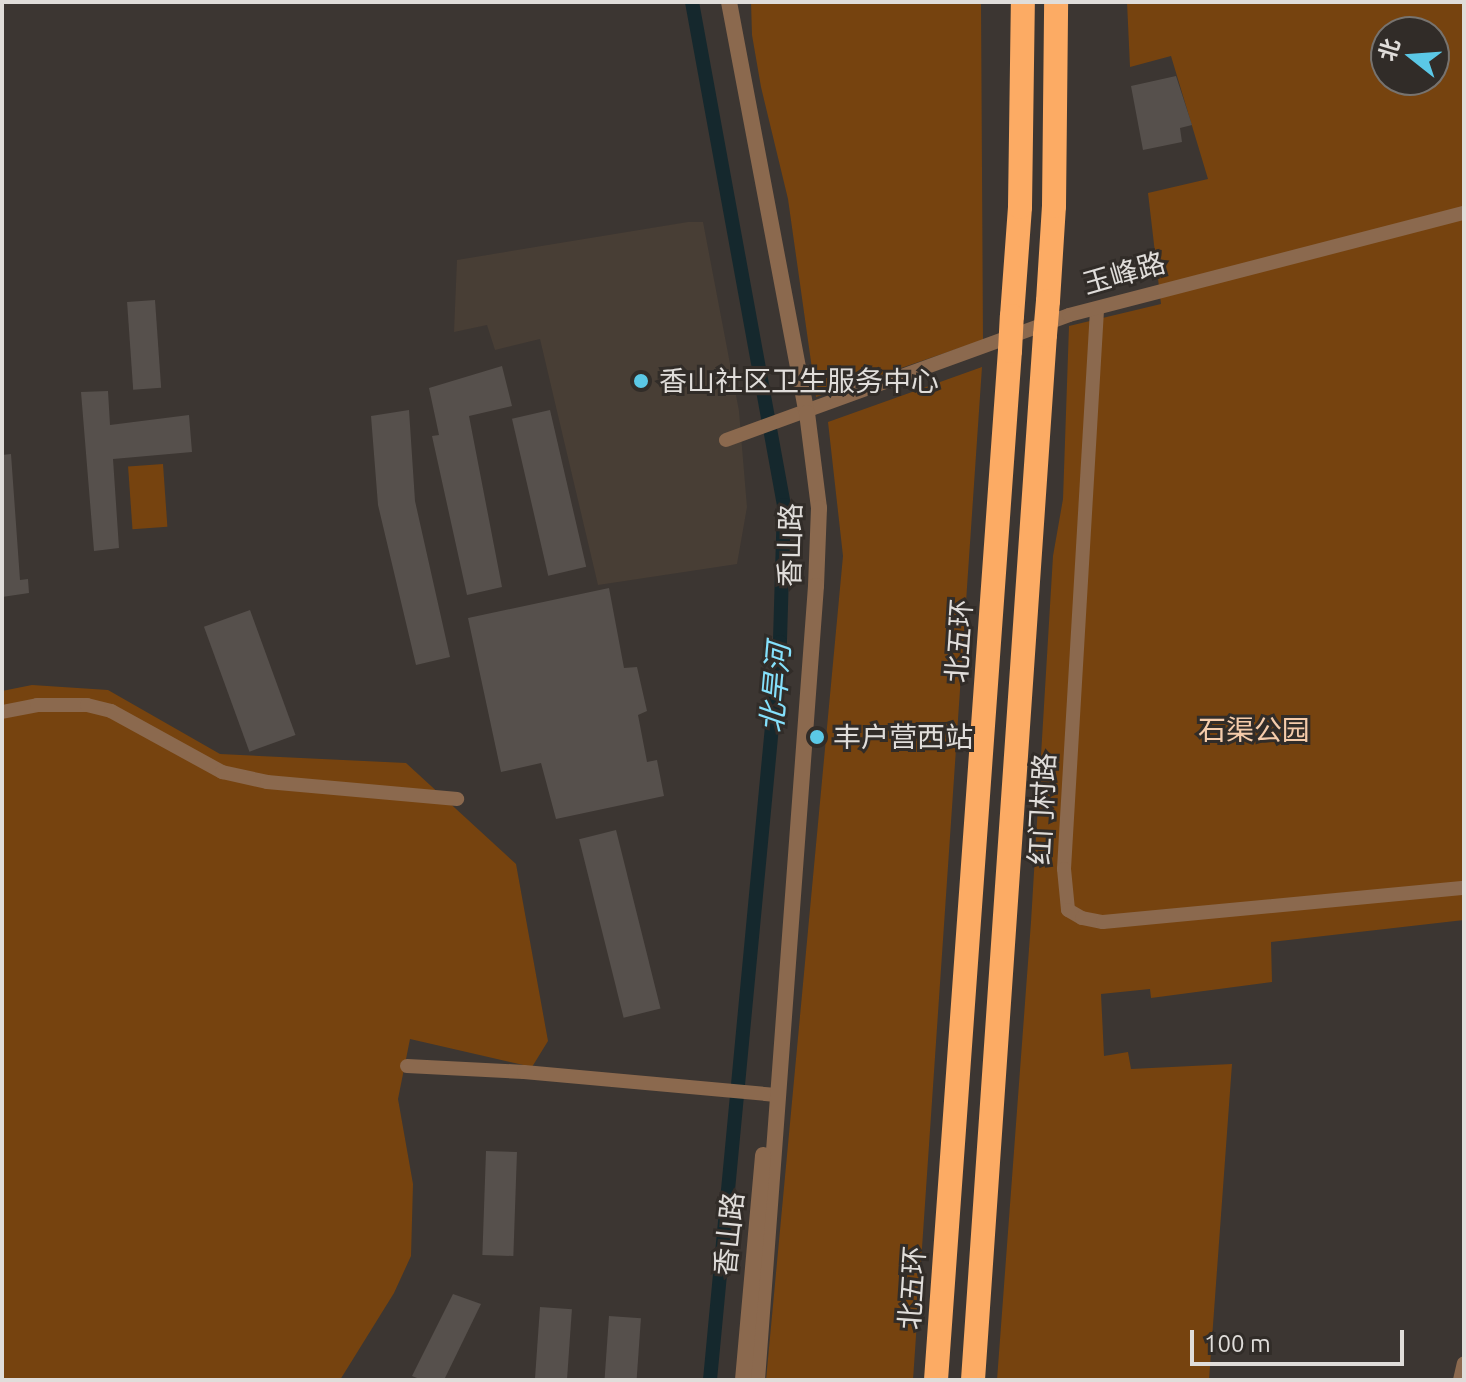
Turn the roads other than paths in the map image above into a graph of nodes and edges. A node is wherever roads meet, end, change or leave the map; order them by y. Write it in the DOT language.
graph roads {
  1 [pos="729,2"];
  2 [pos="1023,2"];
  3 [pos="1056,2"];
  4 [pos="1464,213"];
  5 [pos="1097,310"];
  6 [pos="807,413"];
  7 [pos="726,440"];
  8 [pos="2,712"];
  9 [pos="457,799"];
  10 [pos="1464,888"];
  11 [pos="407,1066"];
  12 [pos="776,1095"];
  13 [pos="1464,1363"];
  14 [pos="743,1380"];
  15 [pos="757,1380"];
  16 [pos="936,1380"];
  17 [pos="973,1380"];
  18 [pos="1460,1380"];
  1 -- 6 [label="street, 香山路"];
  2 -- 16 [label="highway, 北五环, bridge"];
  3 -- 17 [label="highway, bridge"];
  4 -- 5 [label="street, 玉峰路"];
  5 -- 6 [label="street, 玉峰路"];
  5 -- 10 [label="street, 红门村路"];
  6 -- 7 [label="street, 玉峰路"];
  6 -- 12 [label="street, 香山路"];
  8 -- 9 [label="street"];
  11 -- 12 [label="street"];
  12 -- 14 [label="street, 香山路"];
  12 -- 15 [label="street, 香山路"];
  13 -- 18 [label="street"];
}
